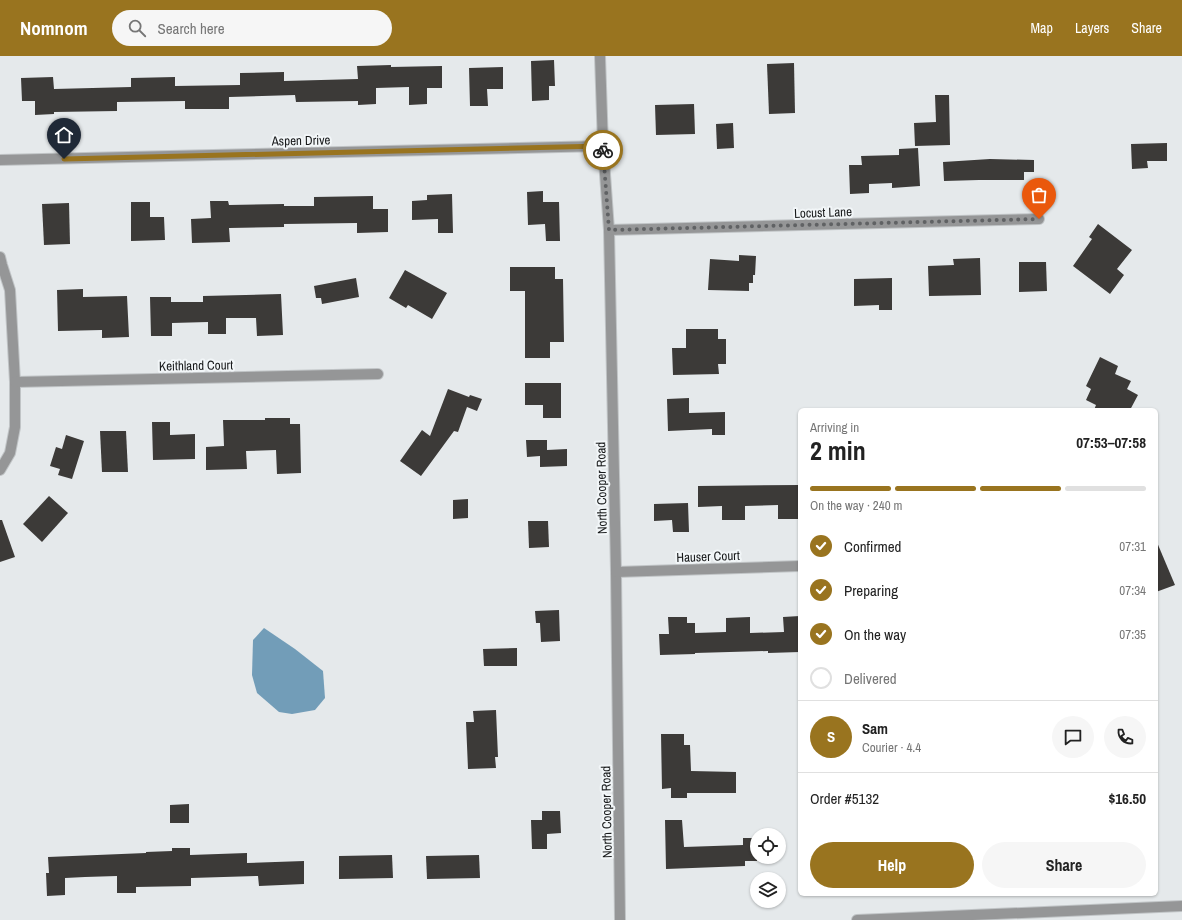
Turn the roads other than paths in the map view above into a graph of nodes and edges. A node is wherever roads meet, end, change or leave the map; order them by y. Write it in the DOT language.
graph roads {
  1 [pos="600,56"];
  2 [pos="603,146"];
  3 [pos="0,160"];
  4 [pos="1039,219"];
  5 [pos="609,230"];
  6 [pos="0,256"];
  7 [pos="378,374"];
  8 [pos="15,382"];
  9 [pos="0,470"];
  10 [pos="798,566"];
  11 [pos="616,572"];
  12 [pos="1182,906"];
  13 [pos="620,920"];
  14 [pos="857,920"];
  1 -- 2 [label="street, North Cooper Road"];
  2 -- 3 [label="street, Aspen Drive"];
  2 -- 5 [label="street, North Cooper Road"];
  4 -- 5 [label="street, Locust Lane"];
  5 -- 11 [label="street, North Cooper Road"];
  6 -- 8 [label="street"];
  7 -- 8 [label="street, Keithland Court"];
  8 -- 9 [label="street"];
  10 -- 11 [label="street, Hauser Court"];
  11 -- 13 [label="street, North Cooper Road"];
  12 -- 14 [label="street"];
}
